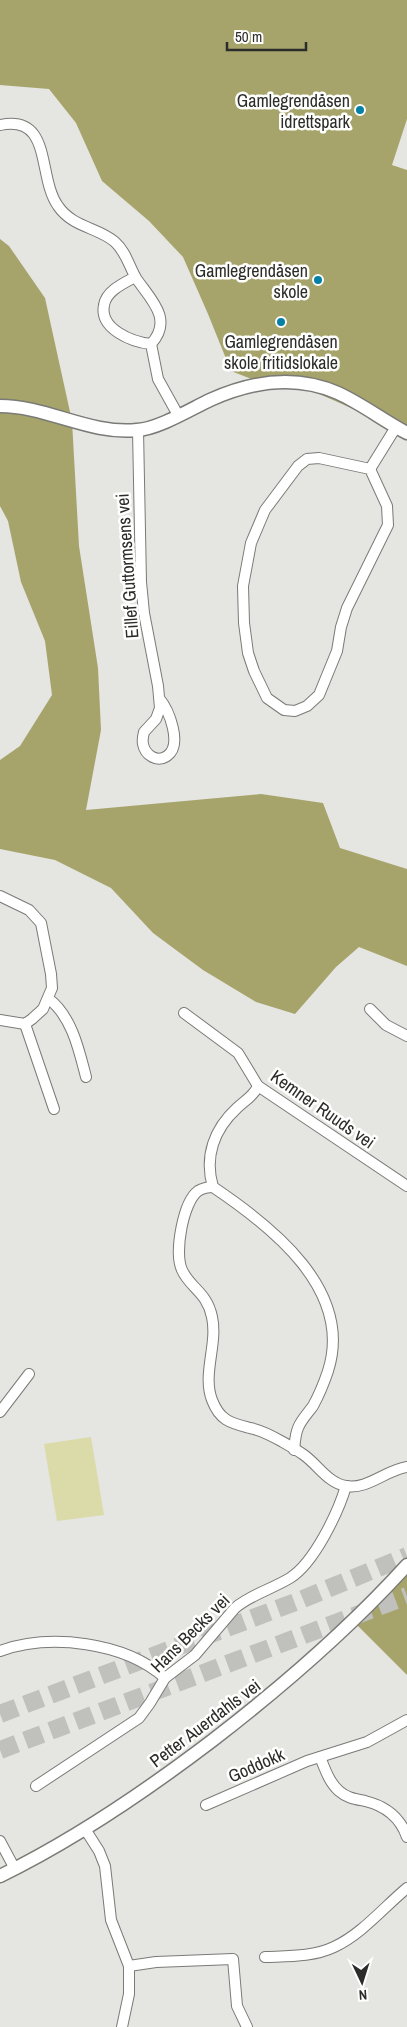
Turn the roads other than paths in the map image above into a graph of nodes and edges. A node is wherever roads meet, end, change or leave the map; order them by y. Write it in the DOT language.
graph roads {
  1 [pos="0,125"];
  2 [pos="135,277"];
  3 [pos="150,344"];
  4 [pos="0,406"];
  5 [pos="178,415"];
  6 [pos="138,430"];
  7 [pos="401,430"];
  8 [pos="370,469"];
  9 [pos="160,698"];
  10 [pos="0,896"];
  11 [pos="49,999"];
  12 [pos="370,1009"];
  13 [pos="184,1013"];
  14 [pos="0,1020"];
  15 [pos="25,1024"];
  16 [pos="407,1036"];
  17 [pos="86,1077"];
  18 [pos="258,1086"];
  19 [pos="54,1108"];
  20 [pos="407,1186"];
  21 [pos="213,1187"];
  22 [pos="28,1374"];
  23 [pos="0,1412"];
  24 [pos="294,1450"];
  25 [pos="407,1467"];
  26 [pos="346,1486"];
  27 [pos="407,1565"];
  28 [pos="0,1651"];
  29 [pos="165,1678"];
  30 [pos="407,1720"];
  31 [pos="320,1756"];
  32 [pos="36,1786"];
  33 [pos="206,1805"];
  34 [pos="85,1829"];
  35 [pos="407,1838"];
  36 [pos="0,1841"];
  37 [pos="15,1869"];
  38 [pos="0,1876"];
  39 [pos="407,1888"];
  40 [pos="266,1958"];
  41 [pos="129,1966"];
  42 [pos="122,2027"];
  43 [pos="246,2027"];
  1 -- 2 [label="street"];
  2 -- 3 [label="street"];
  2 -- 3 [label="street"];
  3 -- 5 [label="street"];
  4 -- 6 [label="street"];
  5 -- 6 [label="street"];
  5 -- 7 [label="street"];
  6 -- 9 [label="street, Eillef Guttormsens vei"];
  7 -- 8 [label="street"];
  8 -- 8 [label="street"];
  9 -- 9 [label="street, Eillef Guttormsens vei"];
  10 -- 11 [label="street"];
  11 -- 15 [label="street"];
  11 -- 17 [label="street"];
  12 -- 16 [label="street"];
  13 -- 18 [label="street, Kemner Ruuds vei"];
  14 -- 15 [label="street"];
  15 -- 19 [label="street"];
  18 -- 20 [label="street, Kemner Ruuds vei"];
  18 -- 21 [label="street"];
  21 -- 24 [label="street"];
  21 -- 24 [label="street"];
  22 -- 23 [label="street"];
  24 -- 26 [label="street"];
  25 -- 26 [label="street"];
  26 -- 29 [label="street, Hans Becks vei"];
  27 -- 34 [label="street, Petter Auerdahls vei"];
  28 -- 29 [label="street"];
  29 -- 32 [label="street, Hans Becks vei"];
  30 -- 31 [label="street, Goddokk"];
  31 -- 33 [label="street, Goddokk"];
  31 -- 35 [label="street"];
  34 -- 37 [label="street, Petter Auerdahls vei"];
  34 -- 41 [label="street"];
  36 -- 37 [label="street"];
  37 -- 38 [label="street, Petter Auerdahls vei"];
  39 -- 40 [label="street"];
  41 -- 42 [label="street"];
  41 -- 43 [label="street"];
}
